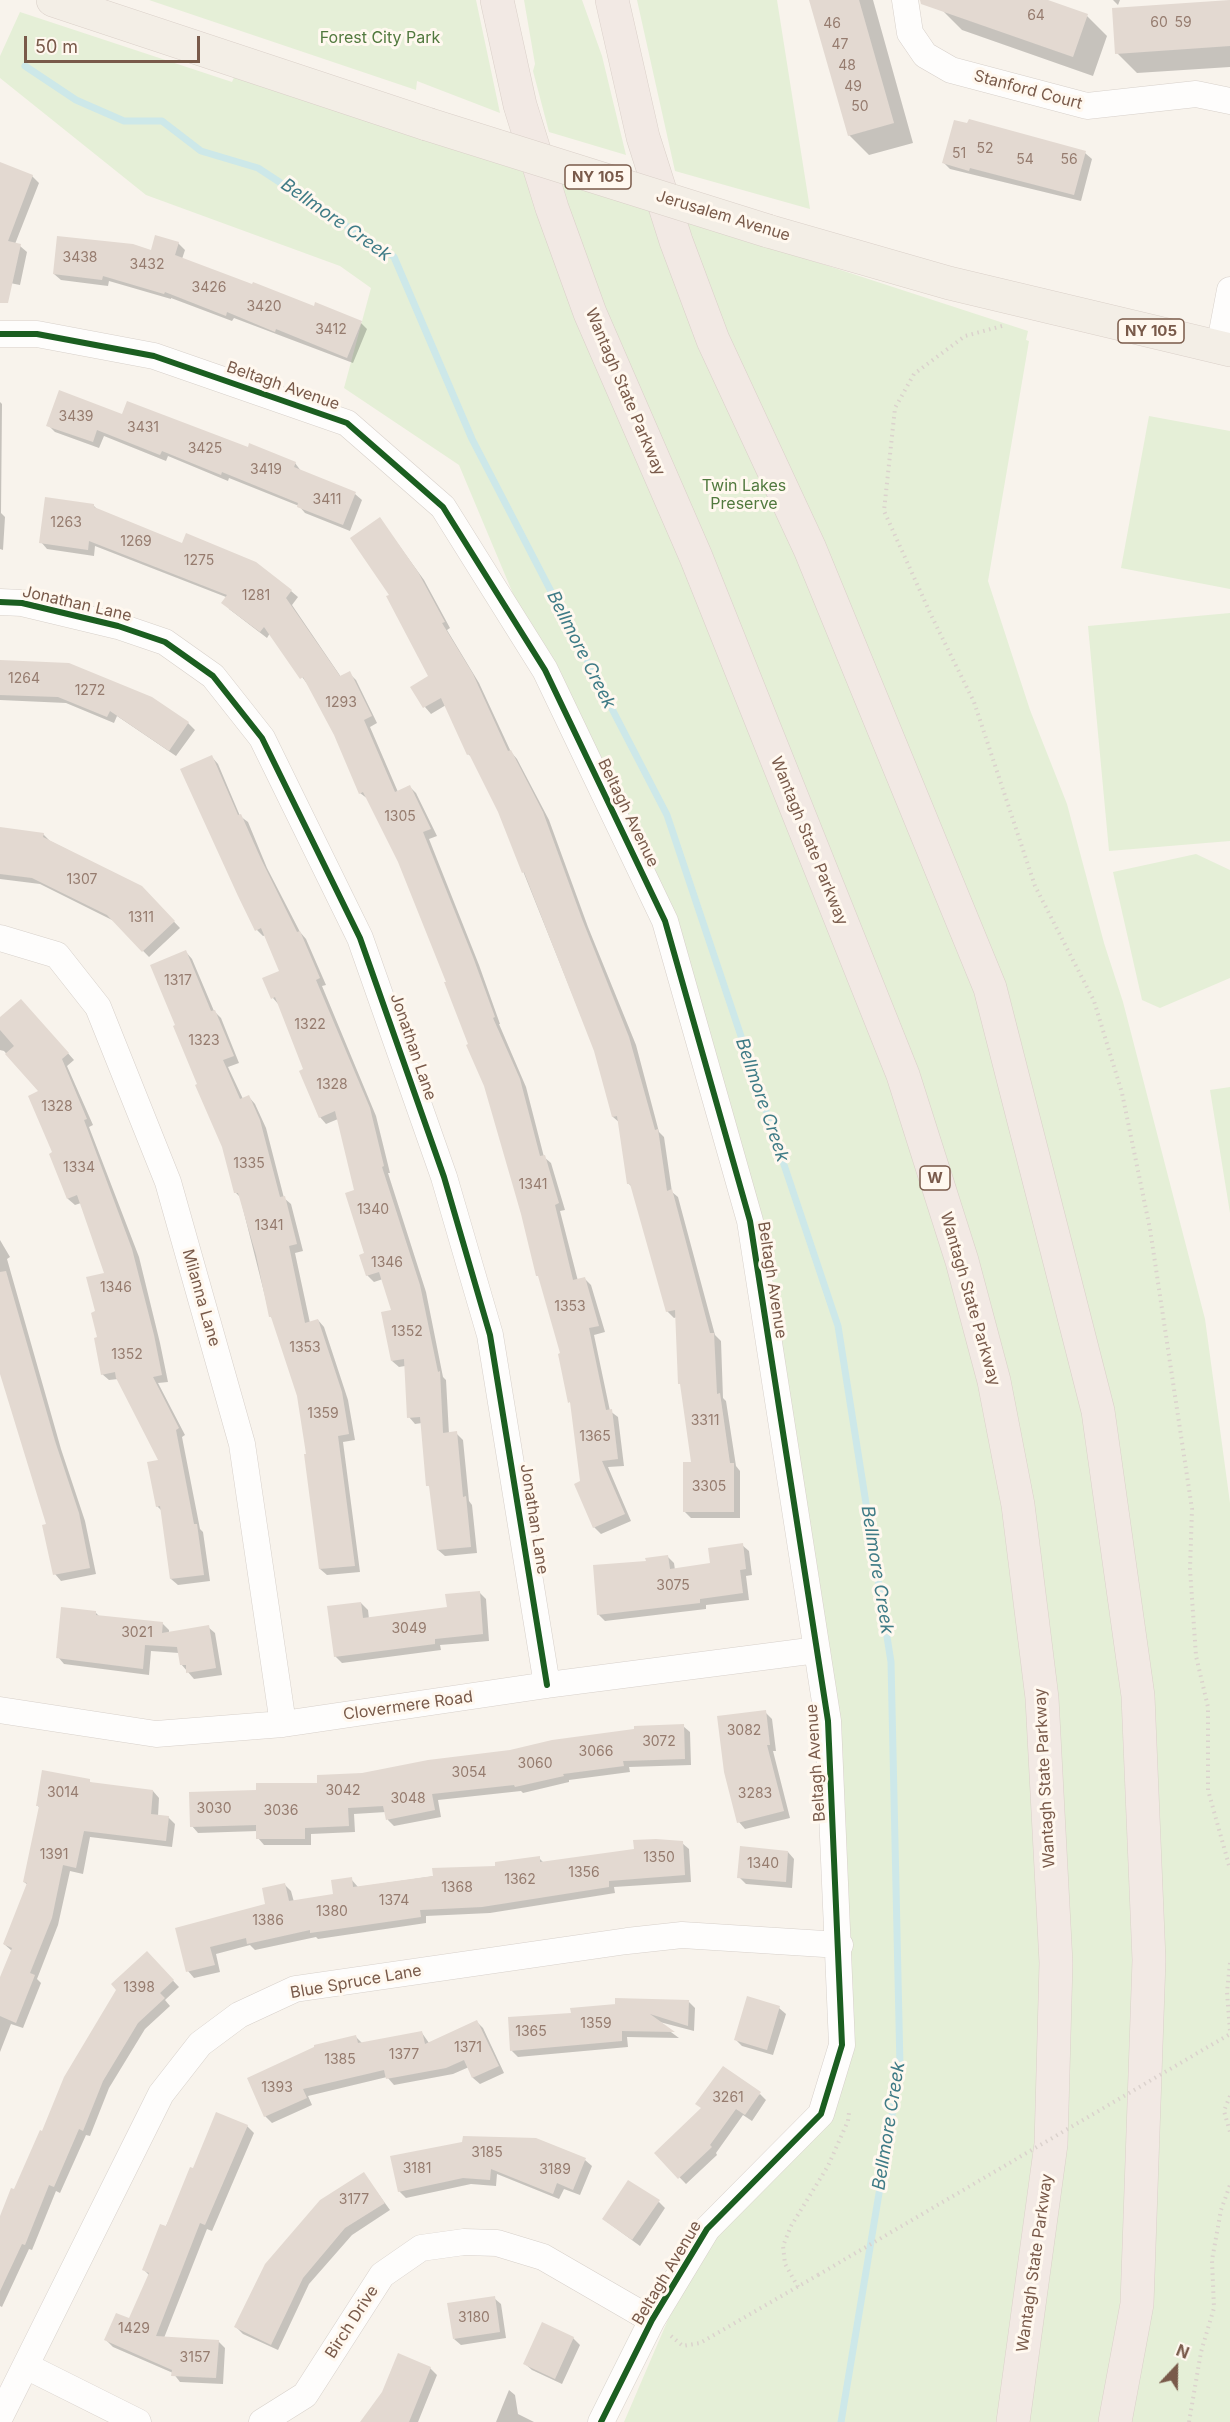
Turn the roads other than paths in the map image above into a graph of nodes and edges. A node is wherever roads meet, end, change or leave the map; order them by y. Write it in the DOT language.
graph roads {
  1 [pos="53,0"];
  2 [pos="497,0"];
  3 [pos="612,0"];
  4 [pos="905,0"];
  5 [pos="1230,100"];
  6 [pos="1230,290"];
  7 [pos="0,334"];
  8 [pos="1225,349"];
  9 [pos="0,602"];
  10 [pos="0,939"];
  11 [pos="817,1650"];
  12 [pos="548,1685"];
  13 [pos="0,1710"];
  14 [pos="283,1724"];
  15 [pos="840,1945"];
  16 [pos="652,2320"];
  17 [pos="26,2366"];
  18 [pos="0,2417"];
  19 [pos="138,2422"];
  20 [pos="262,2422"];
  21 [pos="601,2422"];
  22 [pos="1013,2422"];
  23 [pos="1115,2422"];
  1 -- 8 [label="main road, Jerusalem Avenue / NY 105, bridge"];
  2 -- 22 [label="highway, Wantagh State Parkway / W"];
  3 -- 23 [label="highway"];
  4 -- 5 [label="street, Stanford Court"];
  6 -- 8 [label="street"];
  7 -- 11 [label="street, Beltagh Avenue"];
  9 -- 12 [label="street, Jonathan Lane"];
  10 -- 14 [label="street, Milanna Lane"];
  11 -- 12 [label="street, Clovermere Road"];
  11 -- 15 [label="street, Beltagh Avenue"];
  12 -- 14 [label="street, Clovermere Road"];
  13 -- 14 [label="street, Clovermere Road"];
  15 -- 16 [label="street, Beltagh Avenue"];
  15 -- 17 [label="street, Blue Spruce Lane"];
  16 -- 20 [label="street, Birch Drive"];
  16 -- 21 [label="street, Beltagh Avenue"];
  17 -- 18 [label="street, Blue Spruce Lane"];
  17 -- 19 [label="street"];
}
